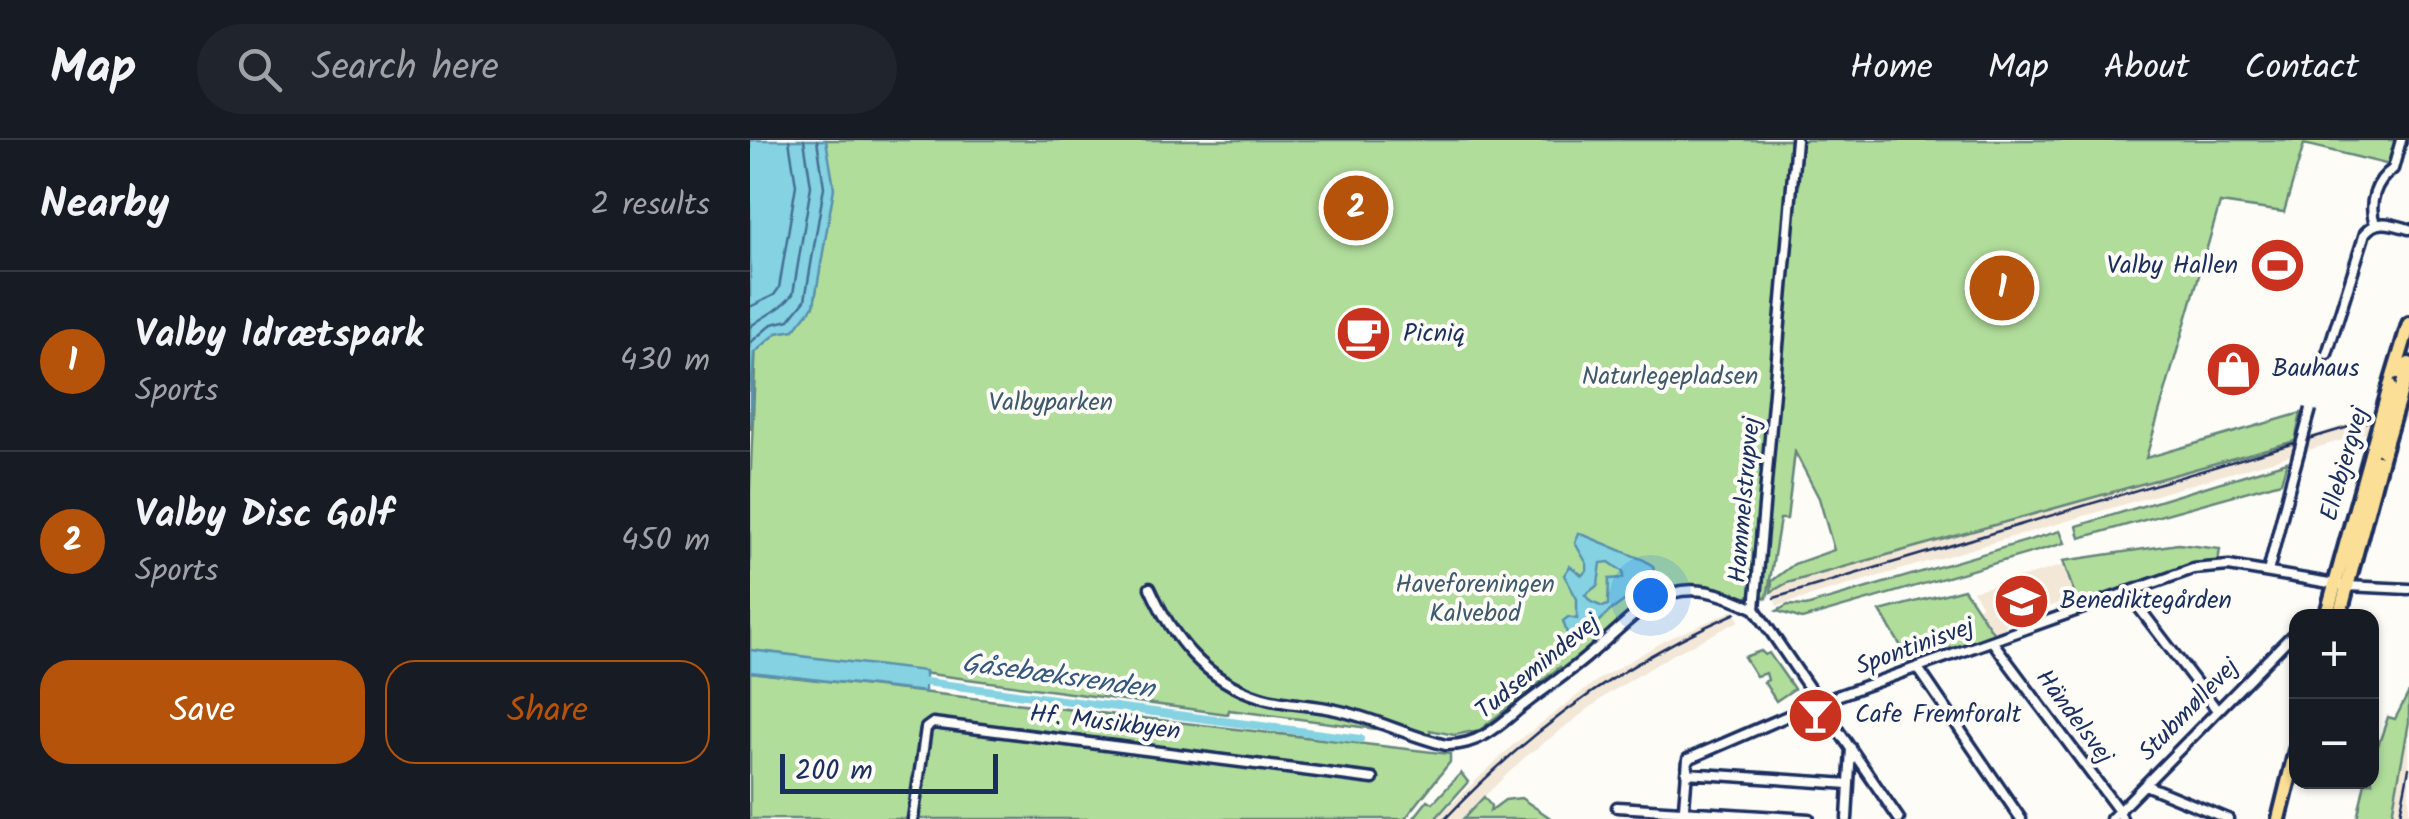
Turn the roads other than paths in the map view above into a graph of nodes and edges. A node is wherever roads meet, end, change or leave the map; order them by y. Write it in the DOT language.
graph roads {
  1 [pos="1796,140"];
  2 [pos="2400,140"];
  3 [pos="2375,224"];
  4 [pos="2409,229"];
  5 [pos="2409,324"];
  6 [pos="2327,354"];
  7 [pos="2409,364"];
  8 [pos="2397,384"];
  9 [pos="2310,409"];
  10 [pos="2268,572"];
  11 [pos="2341,585"];
  12 [pos="1150,588"];
  13 [pos="2409,589"];
  14 [pos="2127,592"];
  15 [pos="1755,609"];
  16 [pos="2329,609"];
  17 [pos="2339,609"];
  18 [pos="2289,638"];
  19 [pos="1992,641"];
  20 [pos="1918,668"];
  21 [pos="1820,702"];
  22 [pos="2217,710"];
  23 [pos="1851,748"];
  24 [pos="1686,773"];
  25 [pos="2289,778"];
  26 [pos="1373,779"];
  27 [pos="1849,784"];
  28 [pos="2144,785"];
  29 [pos="2294,789"];
  30 [pos="1617,806"];
  31 [pos="1683,815"];
  32 [pos="2121,815"];
  33 [pos="912,819"];
  34 [pos="1809,819"];
  35 [pos="1846,819"];
  36 [pos="1899,819"];
  37 [pos="2022,819"];
  38 [pos="2112,819"];
  39 [pos="2228,819"];
  40 [pos="2279,819"];
  41 [pos="2287,819"];
  1 -- 15 [label="street, Hammelstrupvej"];
  2 -- 3 [label="street"];
  3 -- 4 [label="street"];
  3 -- 6 [label="street"];
  5 -- 8 [label="main road, Ellebjergvej"];
  7 -- 8 [label="main road, Ellebjergvej"];
  8 -- 11 [label="main road, Ellebjergvej, bridge"];
  9 -- 10 [label="street, bridge"];
  10 -- 11 [label="street, Spontinisvej"];
  10 -- 14 [label="street, Spontinisvej"];
  11 -- 13 [label="street, Spontinisvej"];
  11 -- 16 [label="main road, Ellebjergvej"];
  11 -- 17 [label="main road, Ellebjergvej"];
  12 -- 15 [label="street, Tudsemindevej"];
  14 -- 19 [label="street, Spontinisvej"];
  14 -- 22 [label="street"];
  15 -- 21 [label="street, Hammelstrupvej"];
  18 -- 22 [label="street, Stubmøllevej"];
  19 -- 20 [label="street, Spontinisvej"];
  19 -- 32 [label="street, Händelsvej"];
  20 -- 21 [label="street, Spontinisvej"];
  20 -- 37 [label="street"];
  21 -- 23 [label="street, Hammelstrupvej"];
  21 -- 24 [label="street, Spontinisvej"];
  22 -- 28 [label="street, Stubmøllevej"];
  23 -- 27 [label="street"];
  23 -- 36 [label="street, Hammelstrupvej"];
  24 -- 27 [label="street"];
  24 -- 31 [label="street"];
  25 -- 40 [label="main road"];
  26 -- 33 [label="street, Hf. Musikbyen"];
  27 -- 35 [label="street"];
  28 -- 32 [label="street, Stubmøllevej"];
  28 -- 39 [label="street"];
  29 -- 41 [label="main road"];
  30 -- 31 [label="street"];
  31 -- 34 [label="street"];
  32 -- 38 [label="street, Stubmøllevej"];
}
